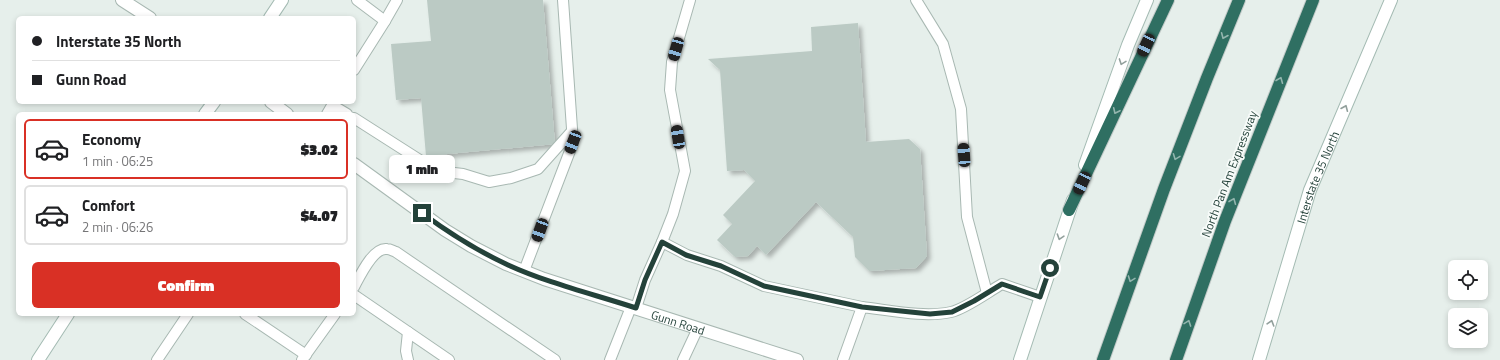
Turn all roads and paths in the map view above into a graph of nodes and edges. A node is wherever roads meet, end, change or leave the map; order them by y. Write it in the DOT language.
graph roads {
  1 [pos="122,0"];
  2 [pos="282,0"];
  3 [pos="357,0"];
  4 [pos="397,0"];
  5 [pos="563,0"];
  6 [pos="690,0"];
  7 [pos="916,0"];
  8 [pos="1147,0"];
  9 [pos="1168,0"];
  10 [pos="1239,0"];
  11 [pos="1313,0"];
  12 [pos="1391,0"];
  13 [pos="147,16"];
  14 [pos="271,16"];
  15 [pos="385,21"];
  16 [pos="356,67"];
  17 [pos="274,104"];
  18 [pos="331,107"];
  19 [pos="284,112"];
  20 [pos="342,112"];
  21 [pos="356,119"];
  22 [pos="572,131"];
  23 [pos="356,165"];
  24 [pos="1069,210"];
  25 [pos="662,242"];
  26 [pos="524,271"];
  27 [pos="356,284"];
  28 [pos="986,293"];
  29 [pos="356,295"];
  30 [pos="1040,297"];
  31 [pos="862,307"];
  32 [pos="634,308"];
  33 [pos="67,316"];
  34 [pos="187,316"];
  35 [pos="247,316"];
  36 [pos="334,316"];
  37 [pos="698,328"];
  38 [pos="408,332"];
  39 [pos="304,357"];
  40 [pos="38,360"];
  41 [pos="157,360"];
  42 [pos="408,360"];
  43 [pos="449,360"];
  44 [pos="555,360"];
  45 [pos="610,360"];
  46 [pos="683,360"];
  47 [pos="797,360"];
  48 [pos="843,360"];
  49 [pos="1020,360"];
  50 [pos="1103,360"];
  51 [pos="1176,360"];
  52 [pos="1259,360"];
  1 -- 13 [label="main road"];
  2 -- 14 [label="main road"];
  3 -- 15 [label="lane"];
  4 -- 15 [label="lane"];
  5 -- 22 [label="lane"];
  6 -- 25 [label="lane"];
  7 -- 28 [label="lane"];
  8 -- 24 [label="main road, one-way"];
  9 -- 24 [label="highway, one-way"];
  10 -- 50 [label="highway, one-way"];
  51 -- 11 [label="highway, North Pan Am Expressway, one-way"];
  52 -- 12 [label="main road, Interstate 35 North, one-way"];
  15 -- 16 [label="lane"];
  17 -- 19 [label="main road"];
  18 -- 20 [label="lane"];
  21 -- 22 [label="lane"];
  22 -- 26 [label="lane"];
  23 -- 26 [label="main road, Gunn Road"];
  24 -- 30 [label="main road, one-way"];
  25 -- 31 [label="lane"];
  25 -- 32 [label="lane"];
  26 -- 32 [label="main road, Gunn Road"];
  27 -- 44 [label="lane"];
  28 -- 30 [label="lane"];
  28 -- 31 [label="lane"];
  29 -- 38 [label="lane"];
  30 -- 49 [label="main road"];
  31 -- 48 [label="lane"];
  32 -- 37 [label="main road, Gunn Road"];
  32 -- 45 [label="lane"];
  33 -- 40 [label="main road"];
  34 -- 41 [label="lane"];
  35 -- 39 [label="lane"];
  36 -- 39 [label="lane"];
  37 -- 46 [label="lane"];
  37 -- 47 [label="main road, Gunn Road"];
  38 -- 42 [label="lane"];
  38 -- 43 [label="lane"];
}
